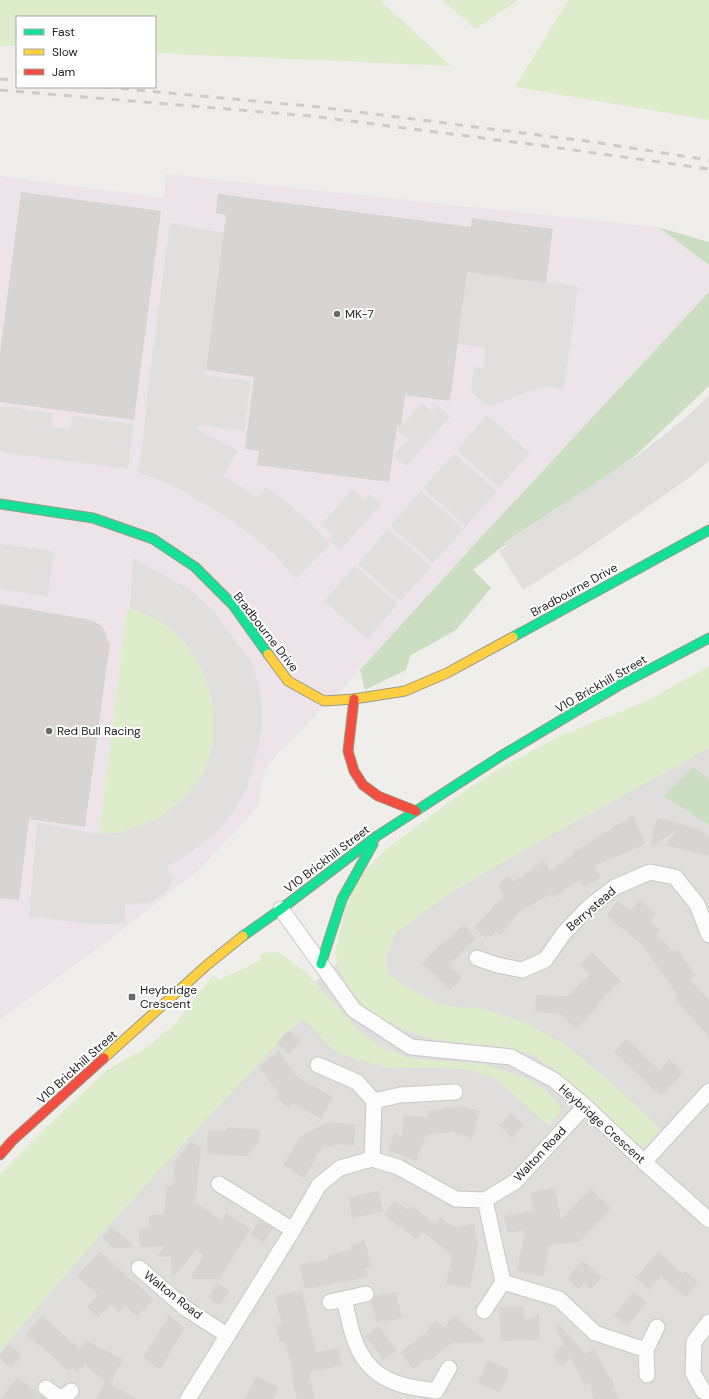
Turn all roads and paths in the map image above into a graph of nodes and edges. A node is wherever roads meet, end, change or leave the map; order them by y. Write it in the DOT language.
graph roads {
  1 [pos="0,504"];
  2 [pos="709,530"];
  3 [pos="709,638"];
  4 [pos="354,699"];
  5 [pos="416,811"];
  6 [pos="377,836"];
  7 [pos="281,909"];
  8 [pos="709,935"];
  9 [pos="477,958"];
  10 [pos="321,964"];
  11 [pos="318,1065"];
  12 [pos="709,1091"];
  13 [pos="455,1092"];
  14 [pos="374,1101"];
  15 [pos="585,1106"];
  16 [pos="0,1155"];
  17 [pos="372,1159"];
  18 [pos="644,1162"];
  19 [pos="219,1184"];
  20 [pos="485,1200"];
  21 [pos="709,1220"];
  22 [pos="293,1230"];
  23 [pos="138,1268"];
  24 [pos="503,1282"];
  25 [pos="366,1294"];
  26 [pos="484,1312"];
  27 [pos="709,1322"];
  28 [pos="657,1327"];
  29 [pos="227,1335"];
  30 [pos="646,1350"];
  31 [pos="449,1368"];
  32 [pos="647,1375"];
  33 [pos="46,1388"];
  34 [pos="709,1394"];
  35 [pos="437,1395"];
  36 [pos="64,1396"];
  37 [pos="188,1399"];
  1 -- 4 [label="street, Bradbourne Drive"];
  2 -- 4 [label="street, Bradbourne Drive"];
  3 -- 5 [label="street, V10 Brickhill Street"];
  4 -- 5 [label="street"];
  5 -- 6 [label="street, V10 Brickhill Street"];
  6 -- 7 [label="street, V10 Brickhill Street"];
  6 -- 10 [label="street"];
  7 -- 10 [label="street, Heybridge Crescent"];
  7 -- 16 [label="street, V10 Brickhill Street"];
  8 -- 9 [label="street, Berrystead"];
  10 -- 15 [label="street, Heybridge Crescent"];
  11 -- 14 [label="street"];
  12 -- 18 [label="street"];
  13 -- 14 [label="street"];
  14 -- 17 [label="street"];
  15 -- 18 [label="street, Heybridge Crescent"];
  15 -- 20 [label="street, Walton Road"];
  17 -- 20 [label="street"];
  17 -- 22 [label="street"];
  18 -- 21 [label="street, Heybridge Crescent"];
  19 -- 22 [label="street"];
  20 -- 24 [label="street"];
  22 -- 29 [label="street"];
  23 -- 29 [label="street, Walton Road"];
  24 -- 26 [label="street"];
  24 -- 30 [label="street"];
  25 -- 35 [label="street"];
  27 -- 34 [label="street"];
  28 -- 30 [label="street"];
  29 -- 37 [label="street"];
  30 -- 32 [label="street"];
  31 -- 35 [label="street"];
  33 -- 36 [label="street"];
}
